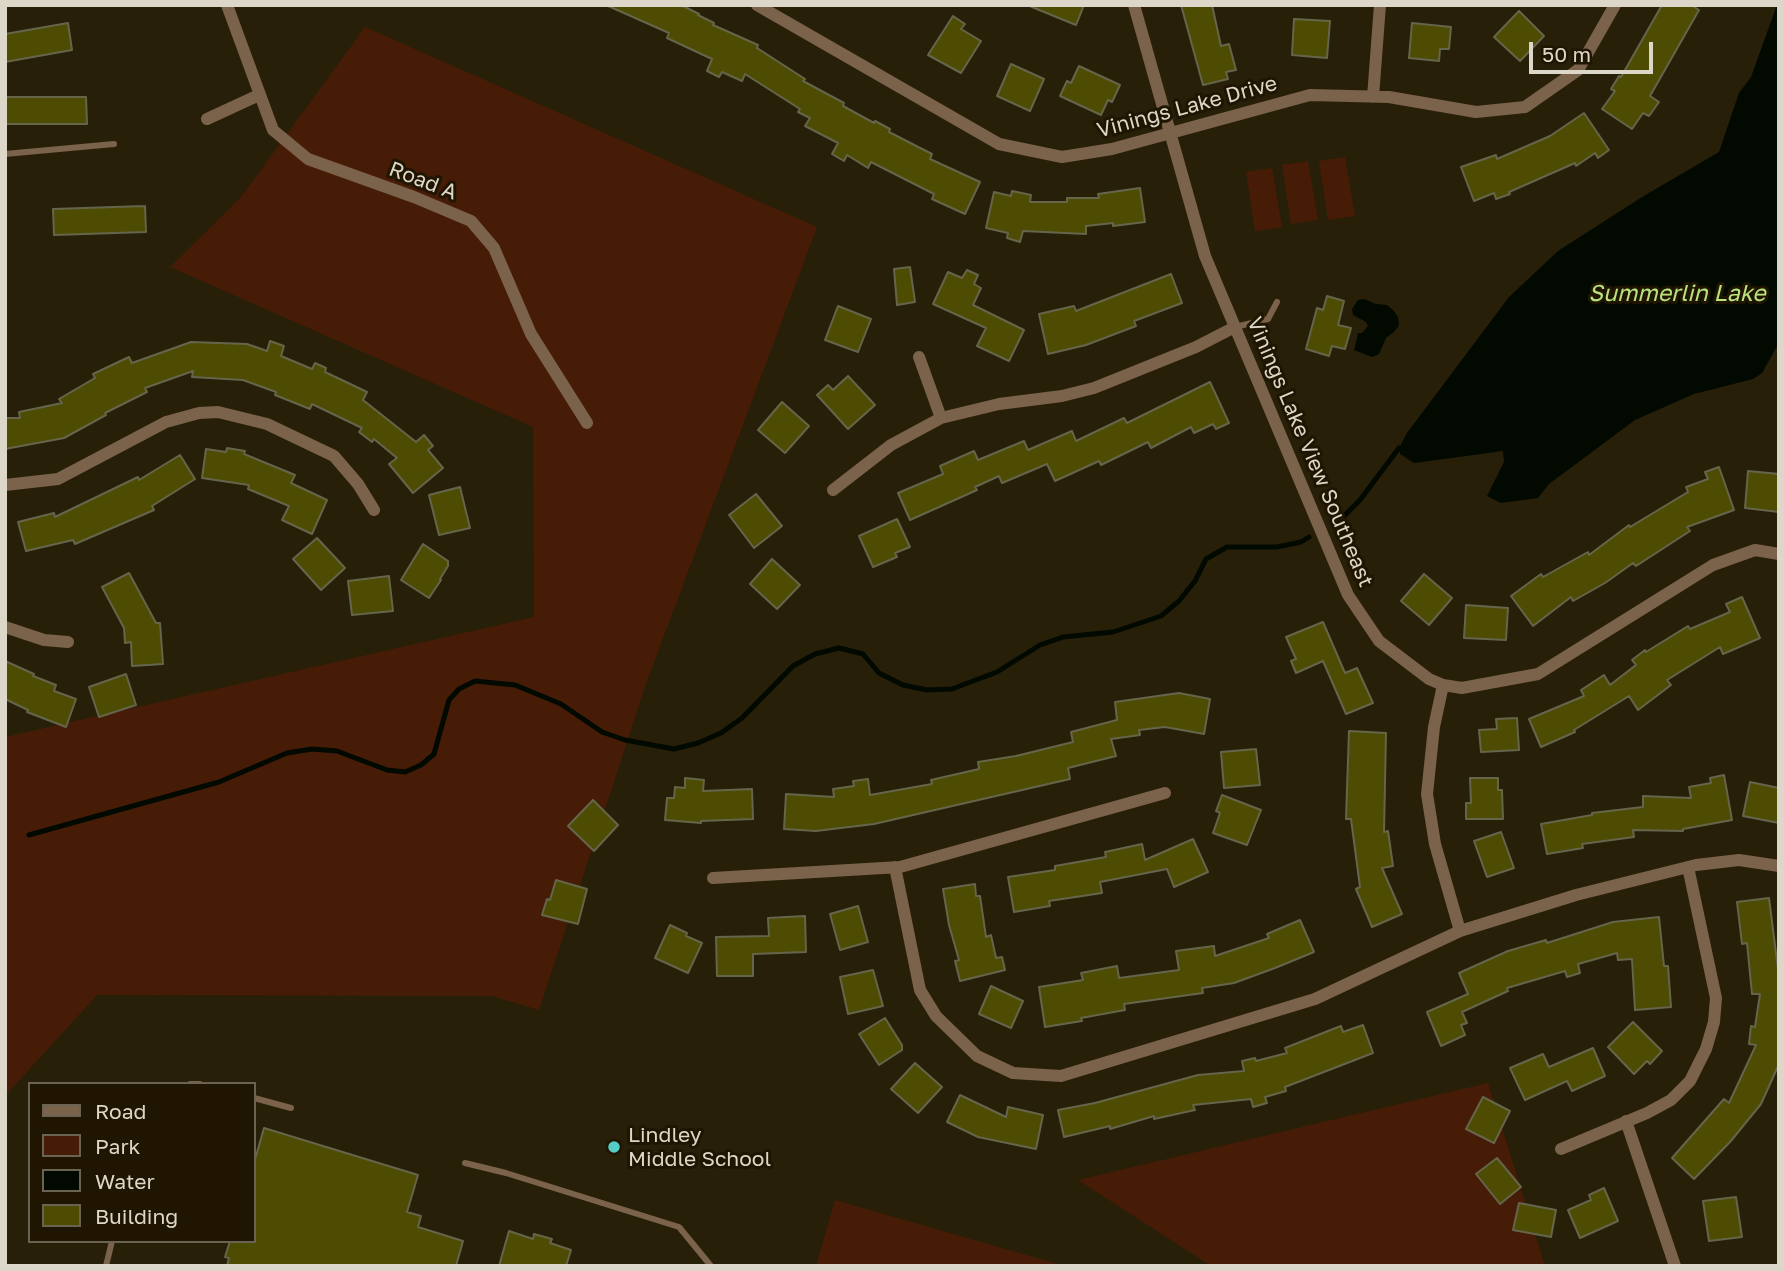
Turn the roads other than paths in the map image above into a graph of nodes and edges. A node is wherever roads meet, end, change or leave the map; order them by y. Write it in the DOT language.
graph roads {
  1 [pos="227,5"];
  2 [pos="757,5"];
  3 [pos="1134,5"];
  4 [pos="1380,5"];
  5 [pos="1615,5"];
  6 [pos="259,95"];
  7 [pos="1373,97"];
  8 [pos="206,120"];
  9 [pos="1170,133"];
  10 [pos="114,144"];
  11 [pos="5,154"];
  12 [pos="1277,302"];
  13 [pos="1235,327"];
  14 [pos="919,357"];
  15 [pos="941,418"];
  16 [pos="587,423"];
  17 [pos="5,485"];
  18 [pos="833,491"];
  19 [pos="374,510"];
  20 [pos="1779,554"];
  21 [pos="5,627"];
  22 [pos="68,642"];
  23 [pos="1443,685"];
  24 [pos="1164,793"];
  25 [pos="1779,866"];
  26 [pos="895,867"];
  27 [pos="1688,867"];
  28 [pos="713,878"];
  29 [pos="1460,931"];
  30 [pos="256,1099"];
  31 [pos="290,1108"];
  32 [pos="1626,1121"];
  33 [pos="1562,1149"];
  34 [pos="465,1163"];
  35 [pos="113,1243"];
  36 [pos="107,1266"];
  37 [pos="711,1266"];
  38 [pos="1675,1266"];
  1 -- 6 [label="street, Road A"];
  2 -- 9 [label="street, Vinings Lake Drive"];
  3 -- 9 [label="street, Vinings Lake View Southeast"];
  4 -- 7 [label="street"];
  5 -- 7 [label="street, Vinings Lake Drive"];
  6 -- 8 [label="street"];
  6 -- 16 [label="street, Road A"];
  7 -- 9 [label="street, Vinings Lake Drive"];
  9 -- 13 [label="street, Vinings Lake View Southeast"];
  10 -- 11 [label="lane"];
  12 -- 13 [label="lane"];
  13 -- 15 [label="street"];
  13 -- 23 [label="street, Vinings Lake View Southeast"];
  14 -- 15 [label="street"];
  15 -- 18 [label="street"];
  17 -- 19 [label="street"];
  20 -- 23 [label="street"];
  21 -- 22 [label="street"];
  23 -- 29 [label="street"];
  24 -- 26 [label="street"];
  25 -- 27 [label="street"];
  26 -- 28 [label="street"];
  26 -- 29 [label="street"];
  27 -- 29 [label="street"];
  27 -- 32 [label="street"];
  30 -- 31 [label="lane"];
  32 -- 33 [label="street"];
  32 -- 38 [label="street"];
  34 -- 37 [label="lane"];
  35 -- 36 [label="lane"];
}
